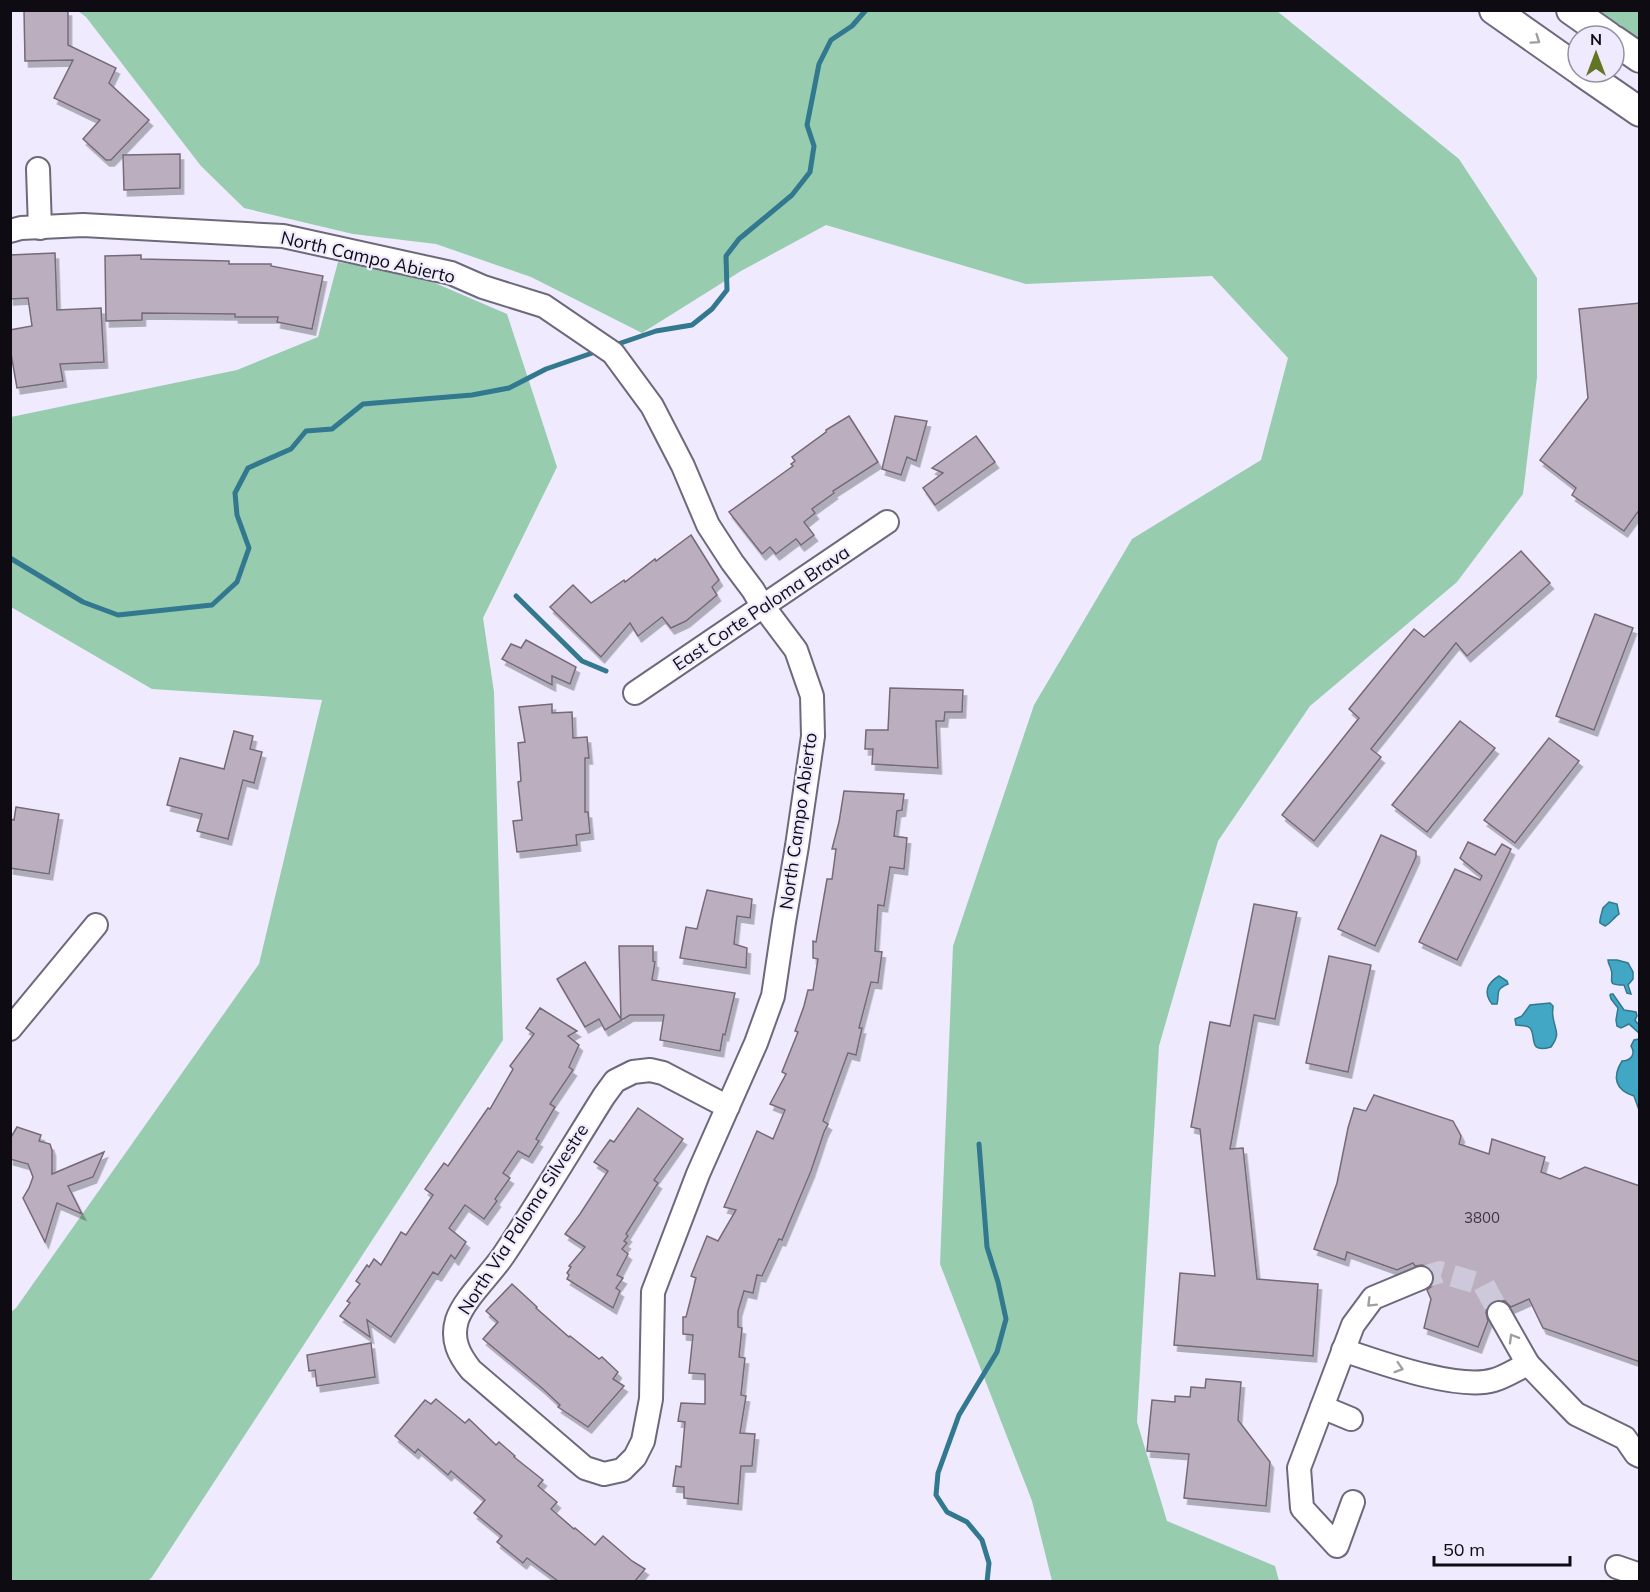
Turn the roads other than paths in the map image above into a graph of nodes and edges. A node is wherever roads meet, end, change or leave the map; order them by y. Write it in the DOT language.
graph roads {
  1 [pos="1494,10"];
  2 [pos="1571,10"];
  3 [pos="1591,24"];
  4 [pos="1626,48"];
  5 [pos="1640,57"];
  6 [pos="1566,61"];
  7 [pos="1599,84"];
  8 [pos="1640,112"];
  9 [pos="38,169"];
  10 [pos="40,228"];
  11 [pos="10,231"];
  12 [pos="887,522"];
  13 [pos="763,608"];
  14 [pos="635,693"];
  15 [pos="96,925"];
  16 [pos="10,1029"];
  17 [pos="728,1107"];
  18 [pos="1421,1278"];
  19 [pos="1499,1313"];
  20 [pos="1343,1350"];
  21 [pos="1528,1364"];
  22 [pos="1322,1407"];
  23 [pos="1351,1419"];
  24 [pos="1632,1437"];
  25 [pos="1640,1456"];
  26 [pos="585,1468"];
  27 [pos="1353,1502"];
  28 [pos="1617,1566"];
  29 [pos="1640,1575"];
  1 -- 6 [label="main road, one-way"];
  2 -- 3 [label="main road"];
  4 -- 5 [label="main road"];
  7 -- 8 [label="main road"];
  9 -- 10 [label="street"];
  10 -- 11 [label="street, North Campo Abierto"];
  10 -- 13 [label="street, North Campo Abierto"];
  12 -- 13 [label="street, East Corte Paloma Brava"];
  13 -- 14 [label="street, East Corte Paloma Brava"];
  13 -- 17 [label="street, North Campo Abierto"];
  15 -- 16 [label="street"];
  17 -- 26 [label="street, North Campo Abierto"];
  17 -- 26 [label="street, North Via Paloma Silvestre"];
  18 -- 20 [label="street, one-way"];
  21 -- 19 [label="street, one-way"];
  20 -- 21 [label="street, one-way"];
  20 -- 22 [label="street"];
  21 -- 24 [label="street"];
  22 -- 23 [label="street"];
  22 -- 27 [label="street"];
  24 -- 25 [label="street"];
  28 -- 29 [label="street"];
}
